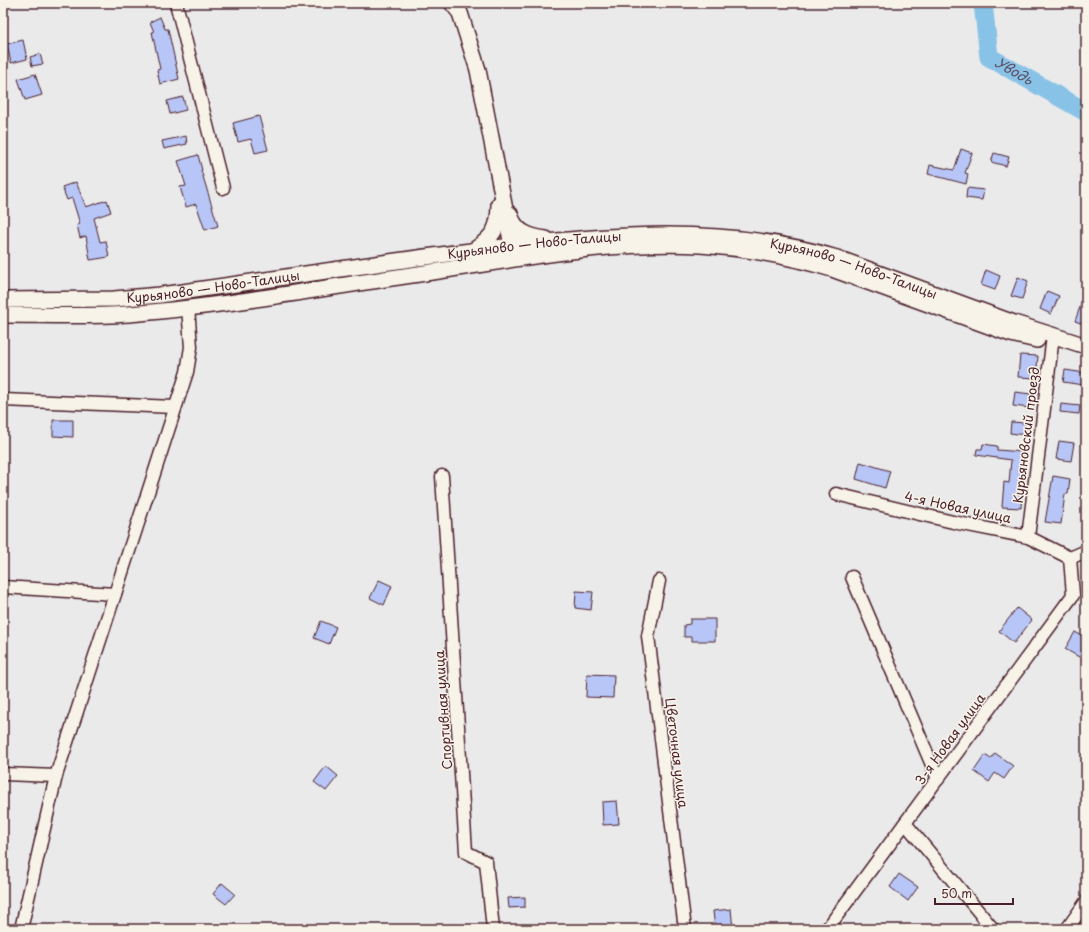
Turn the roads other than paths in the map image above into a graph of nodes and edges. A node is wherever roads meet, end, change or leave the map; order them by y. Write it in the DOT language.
graph roads {
  1 [pos="176,3"];
  2 [pos="452,3"];
  3 [pos="499,179"];
  4 [pos="223,188"];
  5 [pos="577,240"];
  6 [pos="473,251"];
  7 [pos="513,254"];
  8 [pos="3,300"];
  9 [pos="188,307"];
  10 [pos="3,315"];
  11 [pos="1052,340"];
  12 [pos="1086,346"];
  13 [pos="1086,354"];
  14 [pos="3,400"];
  15 [pos="175,407"];
  16 [pos="442,476"];
  17 [pos="836,494"];
  18 [pos="1028,537"];
  19 [pos="1086,551"];
  20 [pos="1070,558"];
  21 [pos="852,577"];
  22 [pos="660,581"];
  23 [pos="3,587"];
  24 [pos="115,594"];
  25 [pos="3,774"];
  26 [pos="56,776"];
  27 [pos="938,779"];
  28 [pos="905,824"];
  29 [pos="1086,902"];
  30 [pos="21,929"];
  31 [pos="493,929"];
  32 [pos="685,929"];
  33 [pos="827,929"];
  34 [pos="994,929"];
  35 [pos="1067,929"];
  1 -- 4 [label="street"];
  2 -- 3 [label="main road"];
  3 -- 5 [label="main road"];
  3 -- 6 [label="main road"];
  3 -- 7 [label="main road"];
  5 -- 7 [label="main road, Курьяново — Ново-Талицы"];
  5 -- 11 [label="main road, Курьяново — Ново-Талицы"];
  6 -- 7 [label="main road, Курьяново — Ново-Талицы"];
  6 -- 8 [label="main road, Курьяново — Ново-Талицы"];
  7 -- 9 [label="main road, Курьяново — Ново-Талицы"];
  7 -- 11 [label="main road, Курьяново — Ново-Талицы"];
  9 -- 10 [label="main road, Курьяново — Ново-Талицы"];
  9 -- 15 [label="street"];
  11 -- 12 [label="main road"];
  11 -- 13 [label="main road"];
  11 -- 18 [label="street, Курьяновский проезд"];
  14 -- 15 [label="street"];
  15 -- 24 [label="street"];
  16 -- 31 [label="street, Спортивная улица"];
  17 -- 18 [label="street, 4-я Новая улица"];
  18 -- 20 [label="street, 4-я Новая улица"];
  19 -- 20 [label="street"];
  20 -- 27 [label="street, 3-я Новая улица"];
  21 -- 27 [label="street"];
  22 -- 32 [label="street, Цветочная улица"];
  23 -- 24 [label="street"];
  24 -- 26 [label="street"];
  25 -- 26 [label="street"];
  26 -- 30 [label="street"];
  27 -- 28 [label="street, 3-я Новая улица"];
  28 -- 33 [label="street, 3-я Новая улица"];
  28 -- 34 [label="street"];
  29 -- 35 [label="street"];
}
